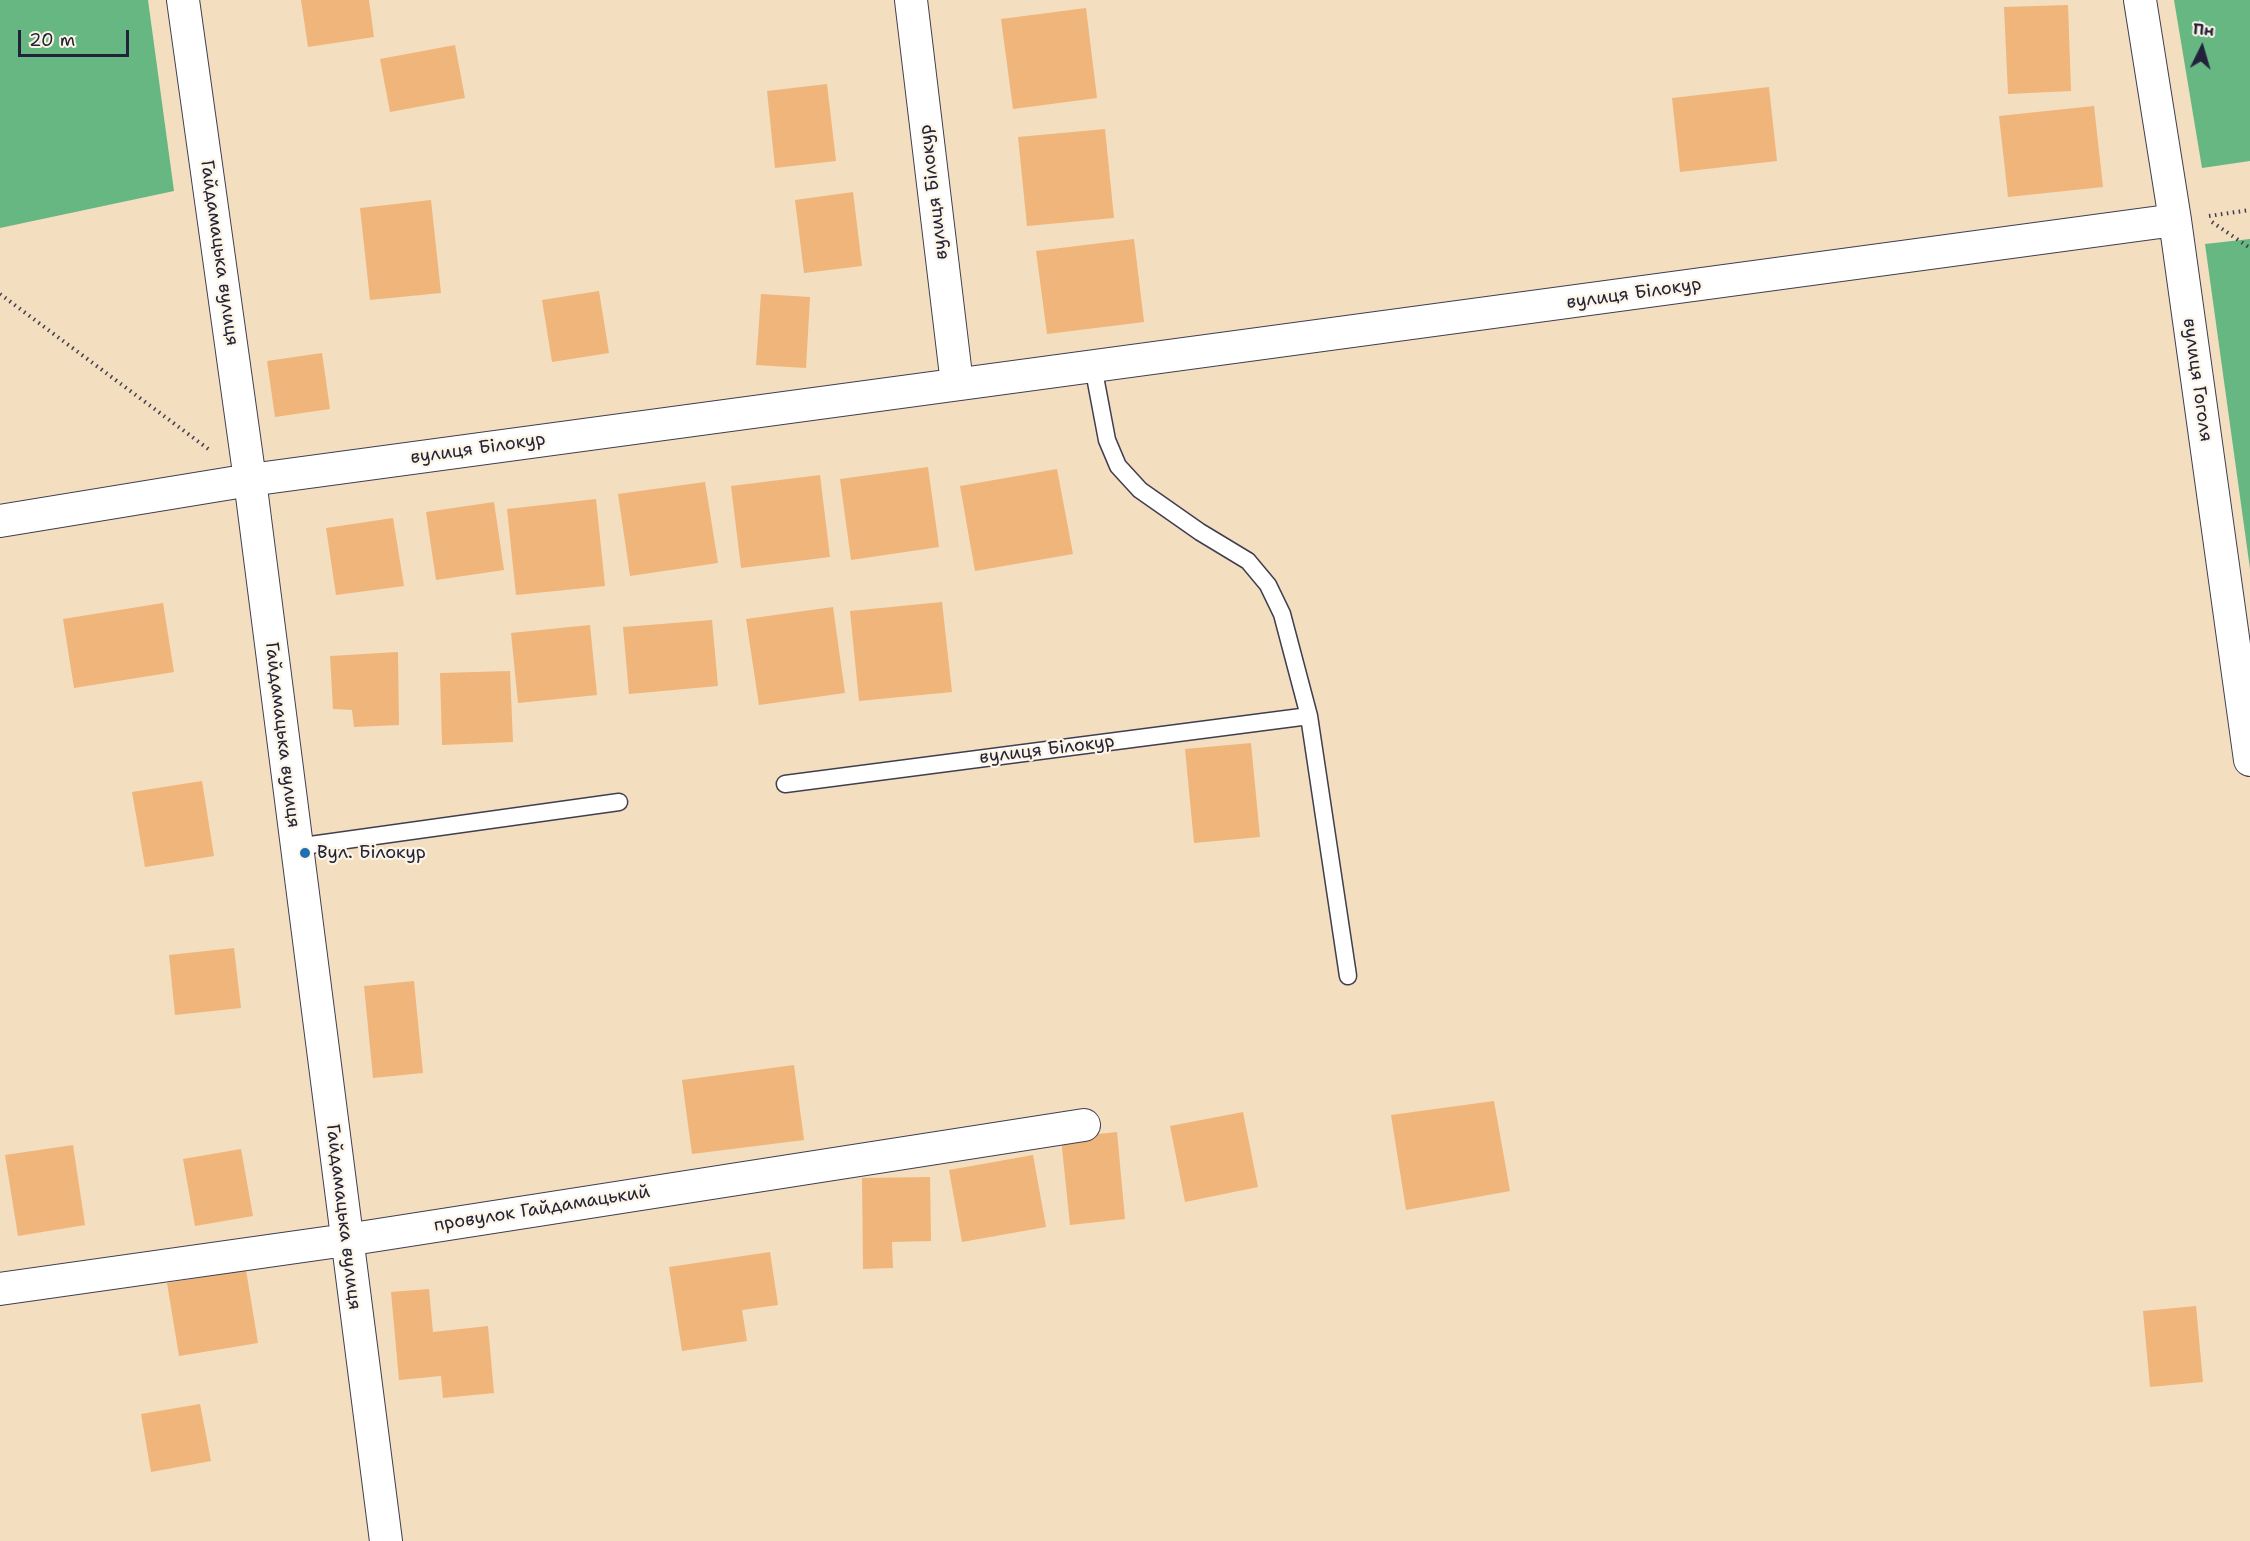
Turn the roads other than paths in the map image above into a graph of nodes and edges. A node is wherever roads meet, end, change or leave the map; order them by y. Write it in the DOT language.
graph roads {
  1 [pos="183,0"];
  2 [pos="911,0"];
  3 [pos="2140,0"];
  4 [pos="2189,219"];
  5 [pos="1093,366"];
  6 [pos="957,384"];
  7 [pos="250,480"];
  8 [pos="0,521"];
  9 [pos="1309,716"];
  10 [pos="2250,760"];
  11 [pos="784,784"];
  12 [pos="619,802"];
  13 [pos="296,847"];
  14 [pos="1348,976"];
  15 [pos="1084,1125"];
  16 [pos="346,1240"];
  17 [pos="0,1289"];
  18 [pos="386,1541"];
  1 -- 7 [label="street, Гайдамацька вулиця"];
  2 -- 6 [label="street, вулиця Білокур"];
  3 -- 4 [label="street, вулиця Гоголя"];
  4 -- 5 [label="street, вулиця Білокур"];
  4 -- 10 [label="street, вулиця Гоголя"];
  5 -- 6 [label="street, вулиця Білокур"];
  5 -- 9 [label="lane"];
  6 -- 7 [label="street, вулиця Білокур"];
  7 -- 8 [label="street, вулиця Білокур"];
  7 -- 13 [label="street, Гайдамацька вулиця"];
  9 -- 11 [label="lane, вулиця Білокур"];
  9 -- 14 [label="lane"];
  12 -- 13 [label="lane"];
  13 -- 16 [label="street, Гайдамацька вулиця"];
  15 -- 16 [label="street, провулок Гайдамацький"];
  16 -- 17 [label="street, провулок Гайдамацький"];
  16 -- 18 [label="street, Гайдамацька вулиця"];
}
